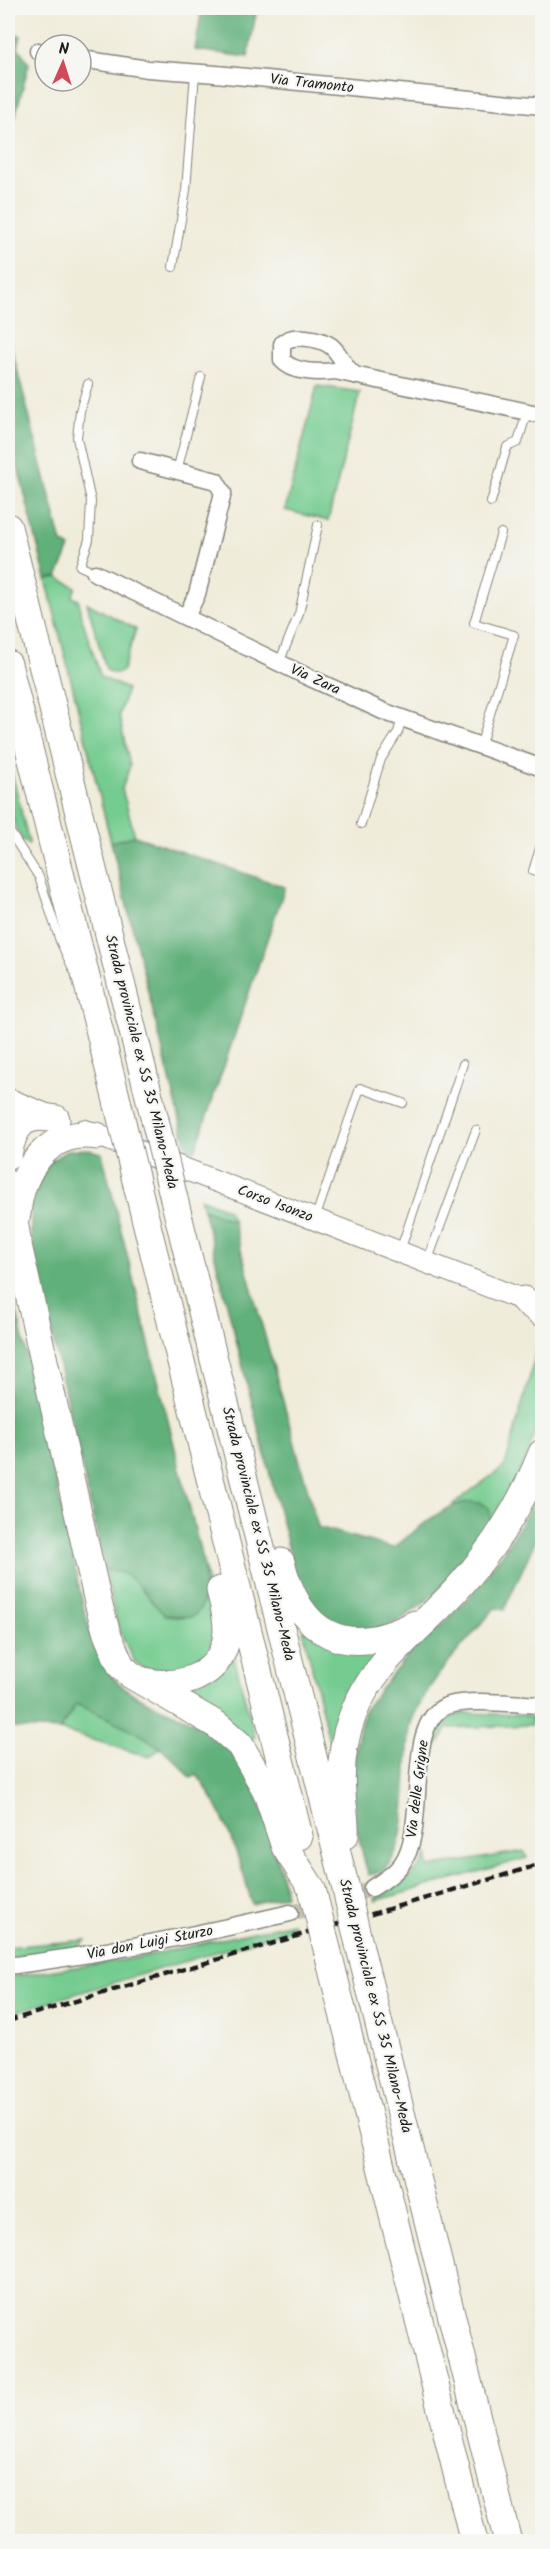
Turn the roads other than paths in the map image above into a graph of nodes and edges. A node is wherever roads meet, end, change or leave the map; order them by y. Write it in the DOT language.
graph roads {
  1 [pos="93,61"];
  2 [pos="195,73"];
  3 [pos="543,106"];
  4 [pos="173,267"];
  5 [pos="356,375"];
  6 [pos="201,377"];
  7 [pos="88,384"];
  8 [pos="535,413"];
  9 [pos="140,461"];
  10 [pos="177,471"];
  11 [pos="491,502"];
  12 [pos="318,525"];
  13 [pos="8,527"];
  14 [pos="501,533"];
  15 [pos="95,573"];
  16 [pos="186,617"];
  17 [pos="279,663"];
  18 [pos="8,664"];
  19 [pos="402,718"];
  20 [pos="480,747"];
  21 [pos="543,768"];
  22 [pos="361,824"];
  23 [pos="8,829"];
  24 [pos="543,842"];
  25 [pos="543,874"];
  26 [pos="90,994"];
  27 [pos="463,1064"];
  28 [pos="404,1103"];
  29 [pos="31,1110"];
  30 [pos="476,1130"];
  31 [pos="97,1136"];
  32 [pos="8,1155"];
  33 [pos="33,1163"];
  34 [pos="8,1184"];
  35 [pos="315,1219"];
  36 [pos="18,1245"];
  37 [pos="400,1252"];
  38 [pos="427,1262"];
  39 [pos="536,1307"];
  40 [pos="543,1453"];
  41 [pos="241,1466"];
  42 [pos="210,1476"];
  43 [pos="441,1606"];
  44 [pos="131,1675"];
  45 [pos="543,1705"];
  46 [pos="344,1881"];
  47 [pos="372,1888"];
  48 [pos="312,1889"];
  49 [pos="290,1913"];
  50 [pos="8,1966"];
  51 [pos="474,2541"];
  52 [pos="508,2541"];
  1 -- 2 [label="street, Via Tramonto"];
  2 -- 3 [label="street, Via Tramonto"];
  2 -- 4 [label="lane"];
  5 -- 8 [label="street"];
  6 -- 10 [label="lane"];
  7 -- 15 [label="lane"];
  8 -- 11 [label="lane"];
  9 -- 10 [label="street"];
  10 -- 16 [label="street"];
  12 -- 17 [label="lane"];
  13 -- 41 [label="highway, Strada provinciale ex SS 35 Milano-Meda, bridge"];
  14 -- 20 [label="lane"];
  15 -- 16 [label="street, Via Zara"];
  16 -- 17 [label="street, Via Zara"];
  17 -- 19 [label="street, Via Zara"];
  18 -- 26 [label="highway"];
  19 -- 20 [label="street, Via Zara"];
  19 -- 22 [label="lane"];
  20 -- 21 [label="street, Via Zara"];
  23 -- 26 [label="lane"];
  24 -- 25 [label="lane"];
  26 -- 42 [label="highway, bridge"];
  27 -- 37 [label="lane"];
  28 -- 35 [label="lane"];
  29 -- 31 [label="street, Corso Isonzo"];
  29 -- 32 [label="highway"];
  29 -- 33 [label="highway"];
  30 -- 38 [label="lane"];
  31 -- 33 [label="highway"];
  31 -- 35 [label="street, Corso Isonzo"];
  33 -- 36 [label="highway"];
  34 -- 36 [label="highway"];
  35 -- 37 [label="street, Corso Isonzo"];
  36 -- 44 [label="highway"];
  37 -- 38 [label="street, Corso Isonzo"];
  38 -- 39 [label="street, Corso Isonzo"];
  40 -- 43 [label="highway"];
  41 -- 43 [label="highway"];
  41 -- 46 [label="highway, Strada provinciale ex SS 35 Milano-Meda"];
  42 -- 44 [label="highway"];
  42 -- 48 [label="highway"];
  43 -- 46 [label="highway"];
  44 -- 48 [label="highway"];
  45 -- 47 [label="street, Via delle Grigne"];
  46 -- 52 [label="highway, Strada provinciale ex SS 35 Milano-Meda, bridge"];
  48 -- 51 [label="highway, bridge"];
  49 -- 50 [label="street, Via don Luigi Sturzo"];
}
